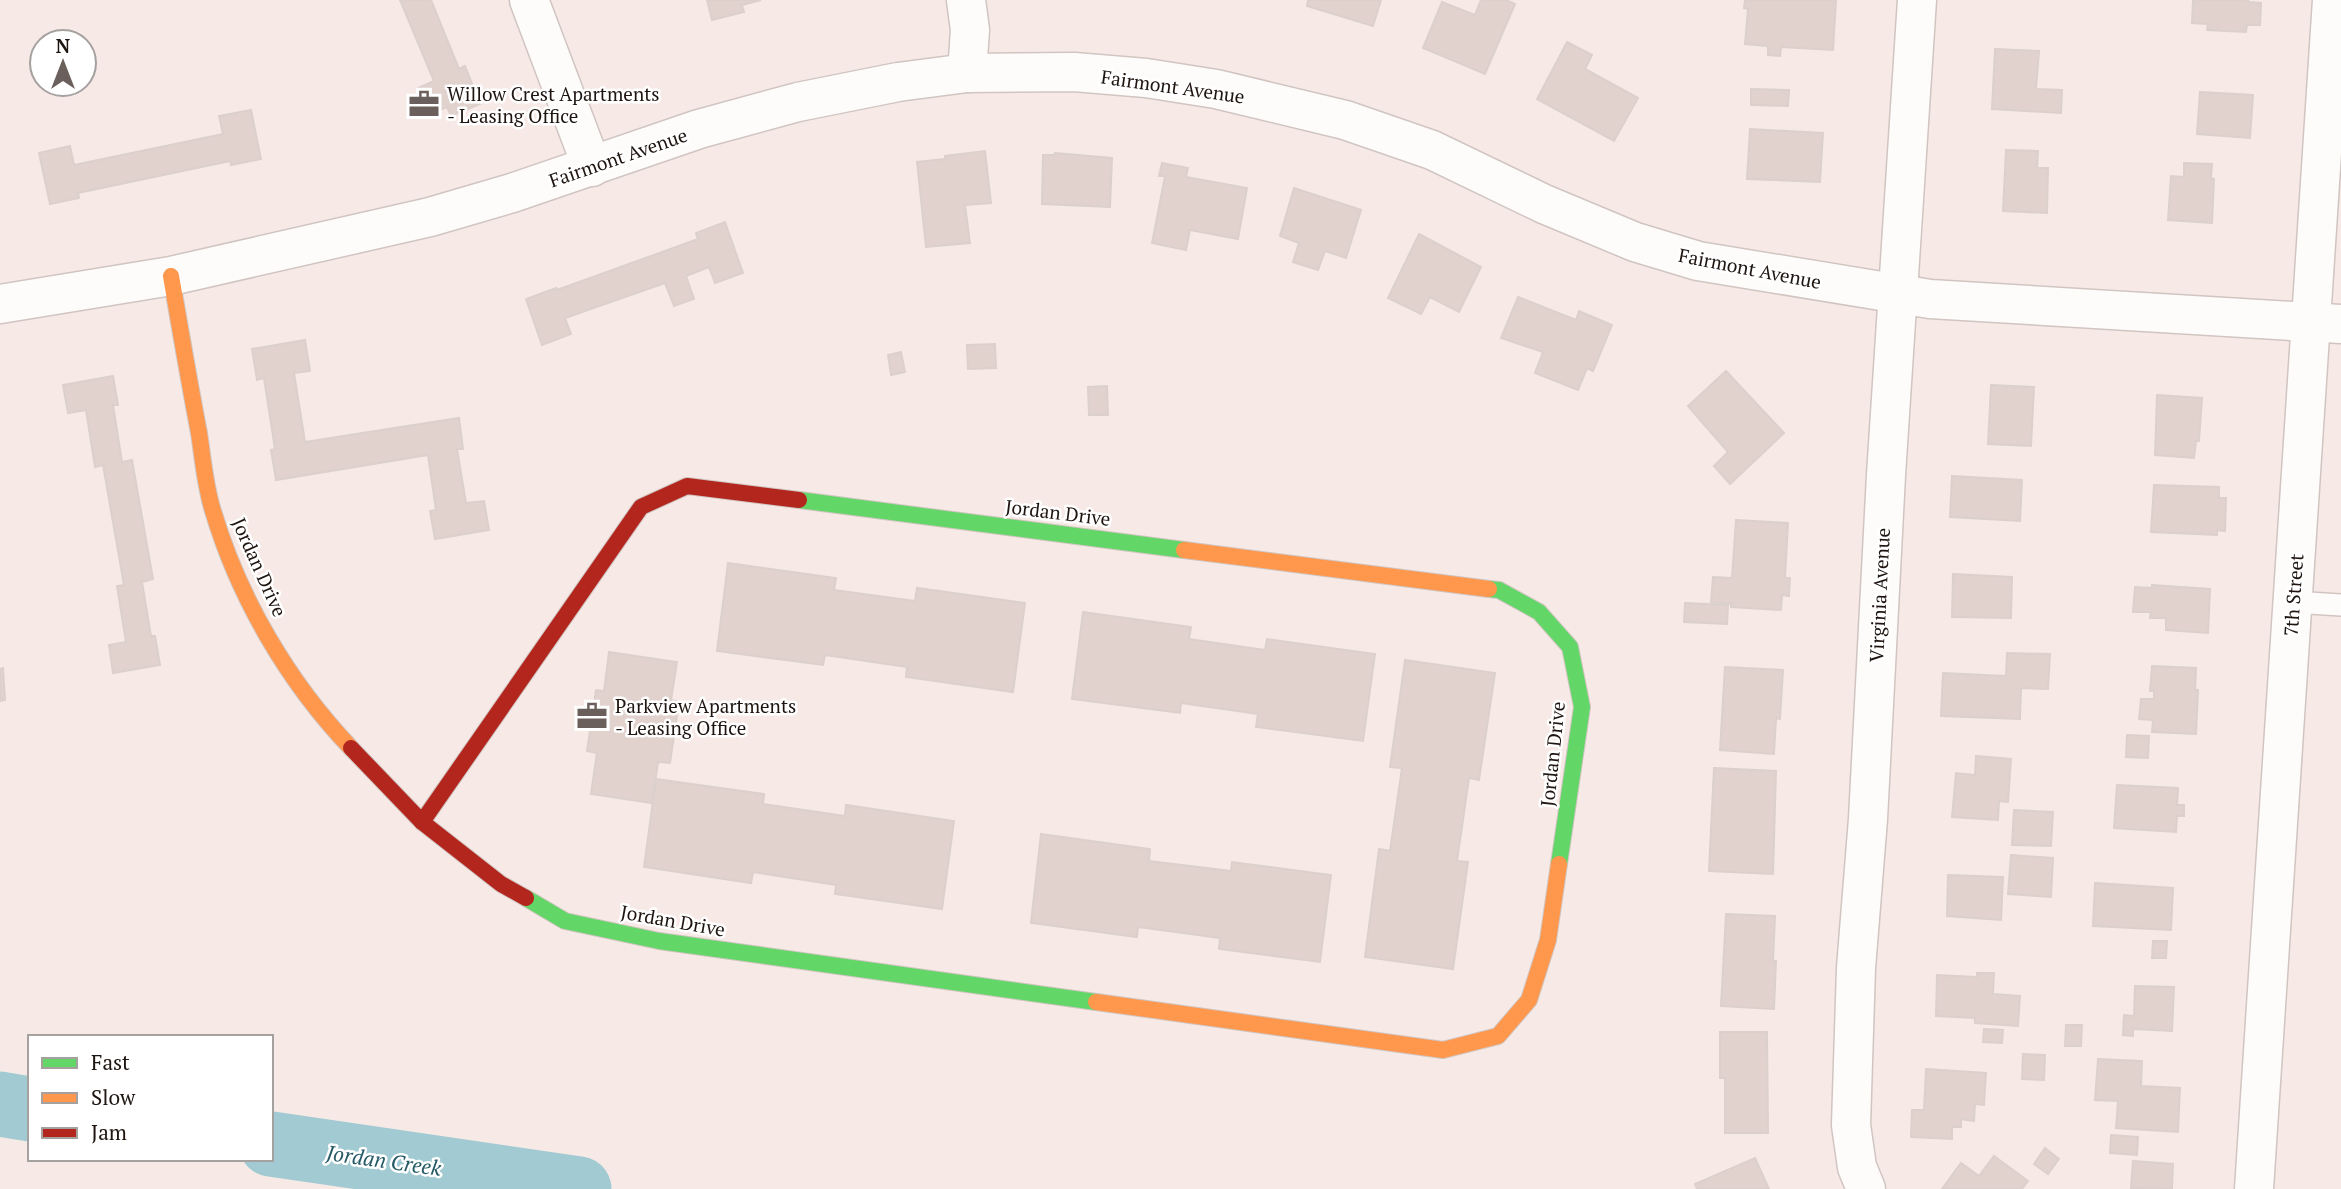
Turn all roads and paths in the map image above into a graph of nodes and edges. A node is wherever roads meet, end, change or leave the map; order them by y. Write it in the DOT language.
graph roads {
  1 [pos="528,0"];
  2 [pos="966,0"];
  3 [pos="1917,0"];
  4 [pos="2332,0"];
  5 [pos="2335,42"];
  6 [pos="967,73"];
  7 [pos="592,167"];
  8 [pos="171,276"];
  9 [pos="1898,294"];
  10 [pos="0,304"];
  11 [pos="2326,323"];
  12 [pos="2293,603"];
  13 [pos="2341,605"];
  14 [pos="422,822"];
  15 [pos="1866,1189"];
  16 [pos="2255,1189"];
  1 -- 7 [label="street"];
  2 -- 6 [label="street"];
  3 -- 9 [label="street, Virginia Avenue"];
  4 -- 5 [label="street, 7th Street"];
  5 -- 11 [label="street, 7th Street"];
  6 -- 7 [label="street, Fairmont Avenue"];
  6 -- 9 [label="street, Fairmont Avenue"];
  7 -- 8 [label="street, Fairmont Avenue"];
  8 -- 10 [label="street, Fairmont Avenue"];
  8 -- 14 [label="street, Jordan Drive"];
  9 -- 11 [label="street, Fairmont Avenue"];
  9 -- 15 [label="street, Virginia Avenue"];
  11 -- 12 [label="street, 7th Street"];
  12 -- 13 [label="lane"];
  12 -- 16 [label="street, 7th Street"];
  14 -- 14 [label="street, Jordan Drive"];
}
